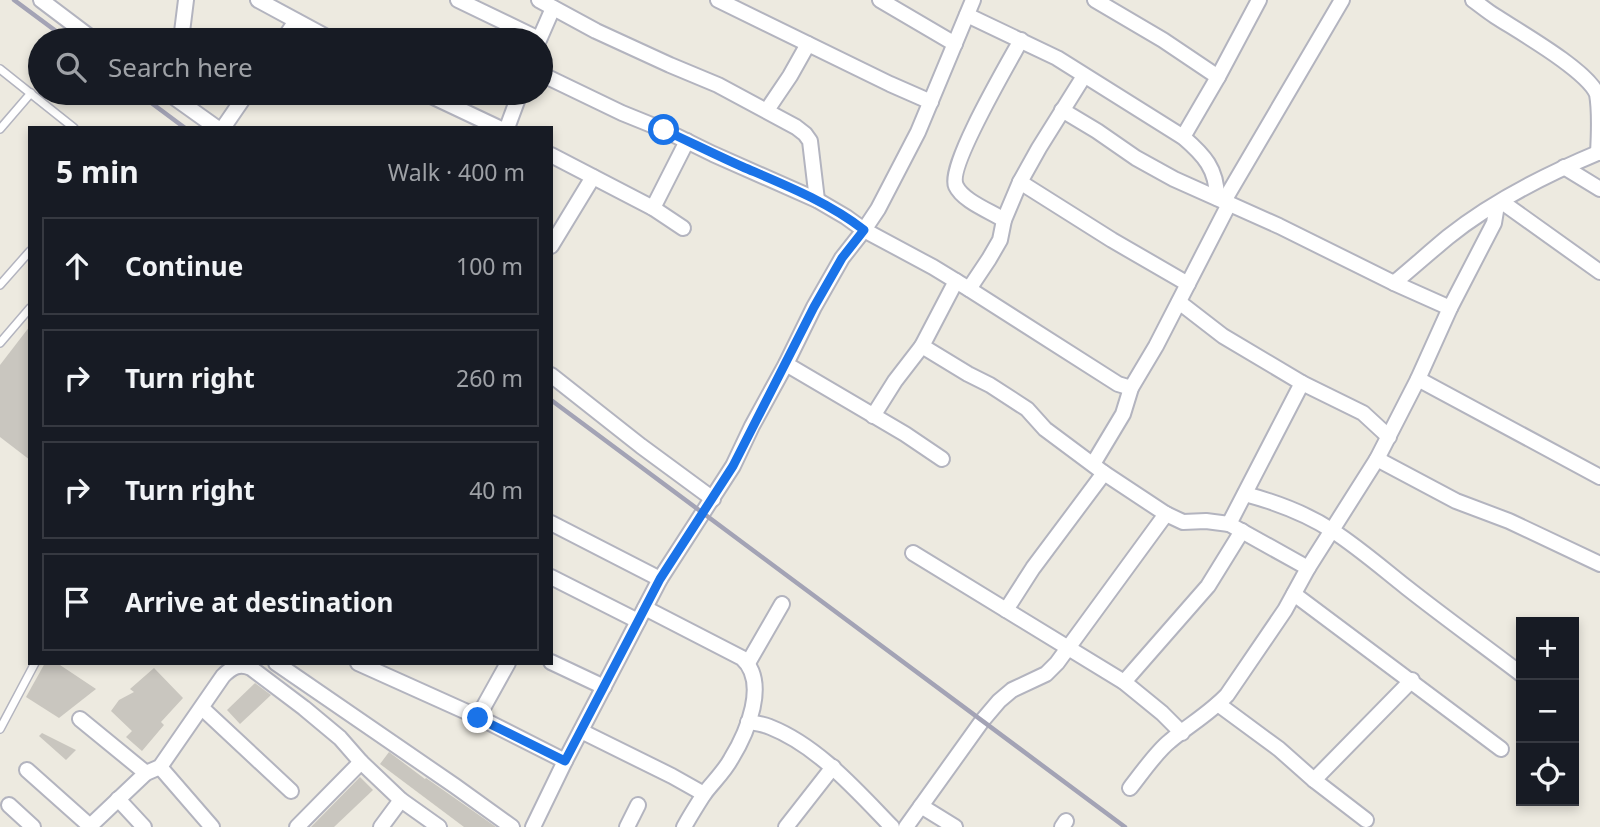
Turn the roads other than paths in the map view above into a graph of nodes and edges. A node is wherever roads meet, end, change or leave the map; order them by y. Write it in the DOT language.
graph roads {
  1 [pos="41,0"];
  2 [pos="186,0"];
  3 [pos="258,0"];
  4 [pos="539,0"];
  5 [pos="718,0"];
  6 [pos="880,0"];
  7 [pos="973,0"];
  8 [pos="1095,0"];
  9 [pos="1259,0"];
  10 [pos="1473,0"];
  11 [pos="463,1"];
  12 [pos="1337,2"];
  13 [pos="553,8"];
  14 [pos="967,15"];
  15 [pos="296,21"];
  16 [pos="78,28"];
  17 [pos="184,28"];
  18 [pos="291,28"];
  19 [pos="309,28"];
  20 [pos="516,28"];
  21 [pos="544,28"];
  22 [pos="1021,40"];
  23 [pos="808,44"];
  24 [pos="955,44"];
  25 [pos="0,69"];
  26 [pos="1084,76"];
  27 [pos="1219,77"];
  28 [pos="553,80"];
  29 [pos="28,91"];
  30 [pos="28,96"];
  31 [pos="931,102"];
  32 [pos="46,105"];
  33 [pos="185,105"];
  34 [pos="239,105"];
  35 [pos="450,105"];
  36 [pos="516,105"];
  37 [pos="767,110"];
  38 [pos="1062,110"];
  39 [pos="72,126"];
  40 [pos="214,126"];
  41 [pos="224,126"];
  42 [pos="495,126"];
  43 [pos="508,126"];
  44 [pos="0,129"];
  45 [pos="1183,137"];
  46 [pos="687,141"];
  47 [pos="1599,152"];
  48 [pos="553,156"];
  49 [pos="1564,167"];
  50 [pos="593,177"];
  51 [pos="1020,182"];
  52 [pos="1600,189"];
  53 [pos="817,200"];
  54 [pos="1223,201"];
  55 [pos="1499,203"];
  56 [pos="653,208"];
  57 [pos="1004,220"];
  58 [pos="683,228"];
  59 [pos="864,230"];
  60 [pos="553,243"];
  61 [pos="28,253"];
  62 [pos="1600,272"];
  63 [pos="956,281"];
  64 [pos="1394,283"];
  65 [pos="1188,284"];
  66 [pos="0,285"];
  67 [pos="969,289"];
  68 [pos="1179,302"];
  69 [pos="1450,308"];
  70 [pos="28,311"];
  71 [pos="0,343"];
  72 [pos="922,346"];
  73 [pos="786,364"];
  74 [pos="553,377"];
  75 [pos="1418,379"];
  76 [pos="1303,383"];
  77 [pos="1131,388"];
  78 [pos="873,416"];
  79 [pos="1389,437"];
  80 [pos="1377,458"];
  81 [pos="942,459"];
  82 [pos="1098,468"];
  83 [pos="1600,477"];
  84 [pos="1245,494"];
  85 [pos="713,499"];
  86 [pos="1166,514"];
  87 [pos="553,524"];
  88 [pos="1235,527"];
  89 [pos="1332,530"];
  90 [pos="913,553"];
  91 [pos="1600,564"];
  92 [pos="1308,568"];
  93 [pos="553,578"];
  94 [pos="660,579"];
  95 [pos="1294,594"];
  96 [pos="782,604"];
  97 [pos="1006,610"];
  98 [pos="641,614"];
  99 [pos="1068,647"];
  100 [pos="553,663"];
  101 [pos="748,663"];
  102 [pos="34,665"];
  103 [pos="279,665"];
  104 [pos="362,665"];
  105 [pos="508,665"];
  106 [pos="1516,670"];
  107 [pos="1412,680"];
  108 [pos="1124,682"];
  109 [pos="604,687"];
  110 [pos="1218,704"];
  111 [pos="202,708"];
  112 [pos="478,718"];
  113 [pos="80,719"];
  114 [pos="748,722"];
  115 [pos="0,729"];
  116 [pos="581,732"];
  117 [pos="1182,733"];
  118 [pos="1501,749"];
  119 [pos="565,761"];
  120 [pos="361,762"];
  121 [pos="833,767"];
  122 [pos="27,770"];
  123 [pos="153,770"];
  124 [pos="1314,780"];
  125 [pos="1130,788"];
  126 [pos="291,791"];
  127 [pos="704,794"];
  128 [pos="118,799"];
  129 [pos="401,800"];
  130 [pos="9,805"];
  131 [pos="638,805"];
  132 [pos="921,806"];
  133 [pos="1366,820"];
  134 [pos="538,825"];
  135 [pos="33,827"];
  136 [pos="90,827"];
  137 [pos="144,827"];
  138 [pos="212,827"];
  139 [pos="297,827"];
  140 [pos="381,827"];
  141 [pos="439,827"];
  142 [pos="512,827"];
  143 [pos="627,827"];
  144 [pos="684,827"];
  145 [pos="786,827"];
  146 [pos="892,827"];
  147 [pos="906,827"];
  148 [pos="955,827"];
  1 -- 16 [label="street"];
  2 -- 17 [label="street"];
  3 -- 15 [label="street"];
  4 -- 13 [label="street"];
  5 -- 23 [label="street"];
  6 -- 24 [label="street"];
  7 -- 14 [label="street"];
  8 -- 27 [label="street"];
  9 -- 27 [label="street"];
  10 -- 47 [label="street"];
  11 -- 20 [label="street"];
  12 -- 54 [label="street"];
  13 -- 21 [label="street"];
  13 -- 37 [label="street"];
  14 -- 22 [label="street"];
  14 -- 24 [label="street"];
  15 -- 18 [label="street"];
  15 -- 19 [label="street"];
  22 -- 26 [label="street"];
  22 -- 57 [label="street"];
  23 -- 31 [label="street"];
  23 -- 37 [label="street"];
  24 -- 31 [label="street"];
  25 -- 29 [label="lane"];
  26 -- 38 [label="street"];
  26 -- 45 [label="street"];
  27 -- 45 [label="street"];
  28 -- 46 [label="street"];
  30 -- 44 [label="lane"];
  31 -- 59 [label="street"];
  32 -- 39 [label="lane"];
  33 -- 40 [label="street"];
  34 -- 41 [label="street"];
  35 -- 42 [label="street"];
  36 -- 43 [label="street"];
  37 -- 53 [label="street"];
  38 -- 51 [label="street"];
  38 -- 54 [label="street"];
  45 -- 54 [label="street"];
  46 -- 53 [label="street"];
  46 -- 56 [label="street"];
  47 -- 49 [label="street"];
  48 -- 50 [label="street"];
  49 -- 52 [label="street"];
  49 -- 55 [label="street"];
  50 -- 56 [label="street"];
  50 -- 60 [label="street"];
  51 -- 57 [label="street"];
  51 -- 65 [label="street"];
  53 -- 59 [label="street"];
  54 -- 64 [label="street"];
  54 -- 65 [label="street"];
  55 -- 62 [label="street"];
  55 -- 64 [label="street"];
  55 -- 69 [label="street"];
  56 -- 58 [label="street"];
  57 -- 67 [label="street"];
  59 -- 63 [label="street"];
  59 -- 73 [label="street"];
  61 -- 66 [label="lane"];
  63 -- 67 [label="street"];
  63 -- 72 [label="street"];
  64 -- 69 [label="street"];
  65 -- 68 [label="street"];
  67 -- 77 [label="street"];
  68 -- 76 [label="street"];
  68 -- 77 [label="street"];
  69 -- 75 [label="street"];
  70 -- 71 [label="lane"];
  72 -- 78 [label="street"];
  72 -- 82 [label="street"];
  73 -- 78 [label="street"];
  73 -- 85 [label="street"];
  74 -- 85 [label="street"];
  75 -- 79 [label="street"];
  75 -- 83 [label="street"];
  76 -- 79 [label="street"];
  76 -- 84 [label="street"];
  77 -- 82 [label="street"];
  78 -- 81 [label="street"];
  79 -- 80 [label="street"];
  80 -- 89 [label="street"];
  80 -- 91 [label="street"];
  82 -- 86 [label="street"];
  82 -- 97 [label="street"];
  84 -- 88 [label="street"];
  84 -- 89 [label="street"];
  85 -- 94 [label="street"];
  86 -- 88 [label="street"];
  86 -- 99 [label="street"];
  87 -- 94 [label="street"];
  88 -- 92 [label="street"];
  88 -- 108 [label="street"];
  89 -- 92 [label="street"];
  89 -- 106 [label="street"];
  90 -- 97 [label="street"];
  92 -- 95 [label="street"];
  93 -- 98 [label="street"];
  94 -- 98 [label="street"];
  95 -- 107 [label="street"];
  95 -- 110 [label="street"];
  96 -- 101 [label="street"];
  97 -- 99 [label="street"];
  98 -- 101 [label="street"];
  98 -- 109 [label="street"];
  99 -- 108 [label="street"];
  99 -- 132 [label="street"];
  100 -- 109 [label="street"];
  101 -- 114 [label="street"];
  102 -- 115 [label="lane"];
  103 -- 142 [label="street"];
  104 -- 112 [label="street"];
  105 -- 112 [label="street"];
  107 -- 118 [label="street"];
  107 -- 124 [label="street"];
  108 -- 117 [label="street"];
  109 -- 116 [label="street"];
  110 -- 117 [label="street"];
  110 -- 124 [label="street"];
  111 -- 120 [label="street"];
  111 -- 123 [label="street"];
  111 -- 126 [label="street"];
  112 -- 119 [label="street"];
  113 -- 123 [label="street"];
  114 -- 121 [label="street"];
  114 -- 127 [label="street"];
  116 -- 119 [label="street"];
  116 -- 127 [label="street"];
  117 -- 125 [label="street"];
  119 -- 134 [label="street"];
  120 -- 129 [label="street"];
  120 -- 139 [label="street"];
  121 -- 145 [label="street"];
  121 -- 146 [label="street"];
  122 -- 136 [label="street"];
  123 -- 128 [label="street"];
  123 -- 138 [label="street"];
  124 -- 133 [label="street"];
  127 -- 144 [label="street"];
  128 -- 136 [label="street"];
  128 -- 137 [label="street"];
  129 -- 140 [label="street"];
  129 -- 141 [label="street"];
  130 -- 135 [label="street"];
  131 -- 143 [label="street"];
  132 -- 147 [label="street"];
  132 -- 148 [label="street"];
}
